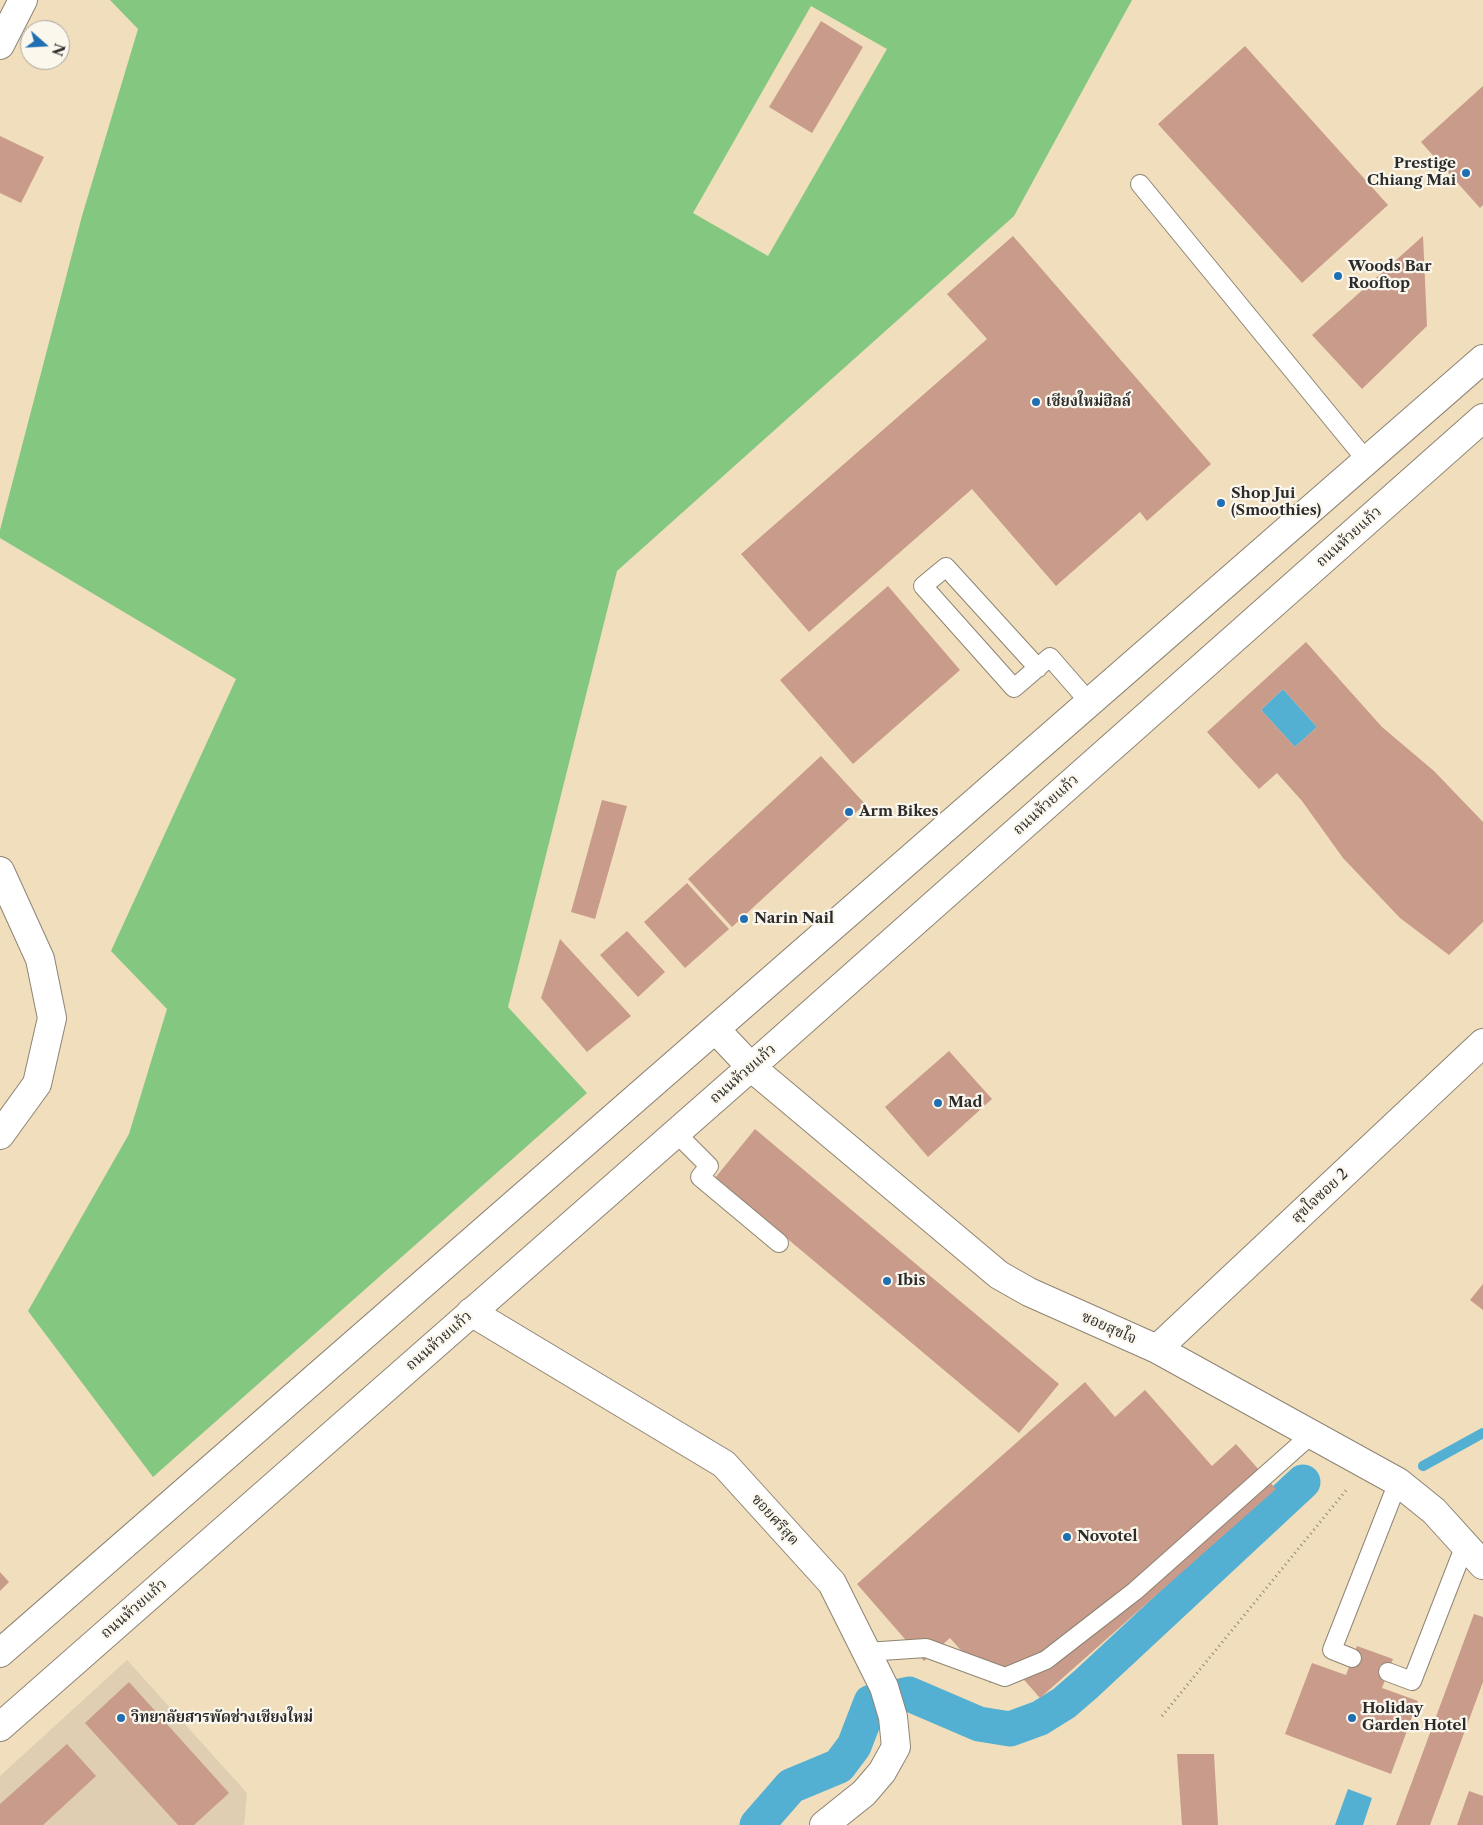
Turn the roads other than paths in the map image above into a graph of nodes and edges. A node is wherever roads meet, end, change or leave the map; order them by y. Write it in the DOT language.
graph roads {
  1 [pos="23,0"];
  2 [pos="0,45"];
  3 [pos="1140,184"];
  4 [pos="1483,360"];
  5 [pos="1483,418"];
  6 [pos="1368,461"];
  7 [pos="1038,668"];
  8 [pos="1090,703"];
  9 [pos="0,871"];
  10 [pos="716,1030"];
  11 [pos="1483,1043"];
  12 [pos="751,1067"];
  13 [pos="676,1133"];
  14 [pos="0,1135"];
  15 [pos="779,1243"];
  16 [pos="471,1312"];
  17 [pos="1157,1349"];
  18 [pos="1312,1434"];
  19 [pos="1398,1482"];
  20 [pos="1474,1555"];
  21 [pos="866,1652"];
  22 [pos="0,1653"];
  23 [pos="1352,1658"];
  24 [pos="1388,1672"];
  25 [pos="0,1727"];
  26 [pos="824,1825"];
  1 -- 2 [label="main road"];
  3 -- 6 [label="lane"];
  4 -- 6 [label="main road"];
  5 -- 12 [label="main road, ถนนห้วยแก้ว"];
  6 -- 8 [label="main road"];
  7 -- 7 [label="lane"];
  7 -- 8 [label="lane"];
  8 -- 10 [label="main road"];
  9 -- 14 [label="main road"];
  10 -- 12 [label="main road, ซอยสุขใจ"];
  10 -- 22 [label="main road"];
  11 -- 17 [label="main road, สุขใจซอย 2"];
  12 -- 13 [label="main road, ถนนห้วยแก้ว"];
  12 -- 17 [label="main road, ซอยสุขใจ"];
  13 -- 15 [label="lane"];
  13 -- 16 [label="main road, ถนนห้วยแก้ว"];
  16 -- 21 [label="main road, ซอยศรีสุด"];
  16 -- 25 [label="main road, ถนนห้วยแก้ว"];
  17 -- 18 [label="main road, ซอยสุขใจ"];
  18 -- 19 [label="main road, ซอยสุขใจ"];
  18 -- 21 [label="lane"];
  19 -- 20 [label="main road, ซอยสุขใจ"];
  19 -- 23 [label="lane"];
  20 -- 24 [label="lane"];
  21 -- 26 [label="main road, ซอยศรีสุด"];
}
